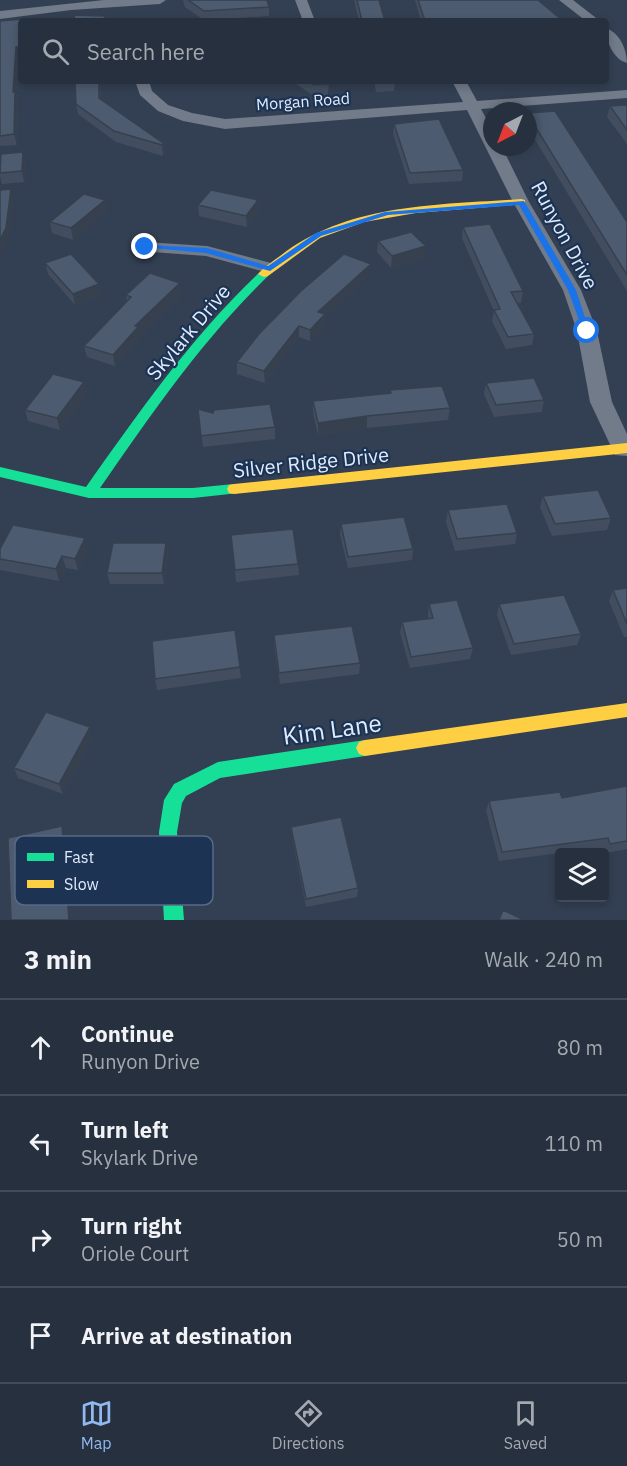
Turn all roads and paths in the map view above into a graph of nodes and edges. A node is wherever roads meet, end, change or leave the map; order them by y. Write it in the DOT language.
graph roads {
  1 [pos="160,0"];
  2 [pos="301,0"];
  3 [pos="565,0"];
  4 [pos="149,6"];
  5 [pos="0,15"];
  6 [pos="308,18"];
  7 [pos="590,18"];
  8 [pos="609,36"];
  9 [pos="627,59"];
  10 [pos="142,84"];
  11 [pos="460,84"];
  12 [pos="627,94"];
  13 [pos="471,106"];
  14 [pos="483,127"];
  15 [pos="499,156"];
  16 [pos="522,202"];
  17 [pos="145,247"];
  18 [pos="270,268"];
  19 [pos="625,448"];
  20 [pos="0,472"];
  21 [pos="89,493"];
  22 [pos="627,710"];
  23 [pos="169,836"];
  24 [pos="173,905"];
  25 [pos="174,920"];
  1 -- 4 [label="street"];
  2 -- 6 [label="street"];
  3 -- 7 [label="street"];
  4 -- 5 [label="street"];
  8 -- 9 [label="street"];
  10 -- 13 [label="street, Morgan Road"];
  11 -- 13 [label="street, Runyon Drive"];
  12 -- 13 [label="street, Morgan Road"];
  13 -- 14 [label="street, Runyon Drive"];
  15 -- 16 [label="street, Runyon Drive"];
  16 -- 18 [label="street, Skylark Drive"];
  16 -- 19 [label="street, Runyon Drive"];
  17 -- 18 [label="street"];
  18 -- 21 [label="street, Skylark Drive"];
  19 -- 21 [label="street, Silver Ridge Drive"];
  20 -- 21 [label="street, Silver Ridge Drive"];
  22 -- 23 [label="street, Kim Lane"];
  24 -- 25 [label="street, Kim Lane"];
}
